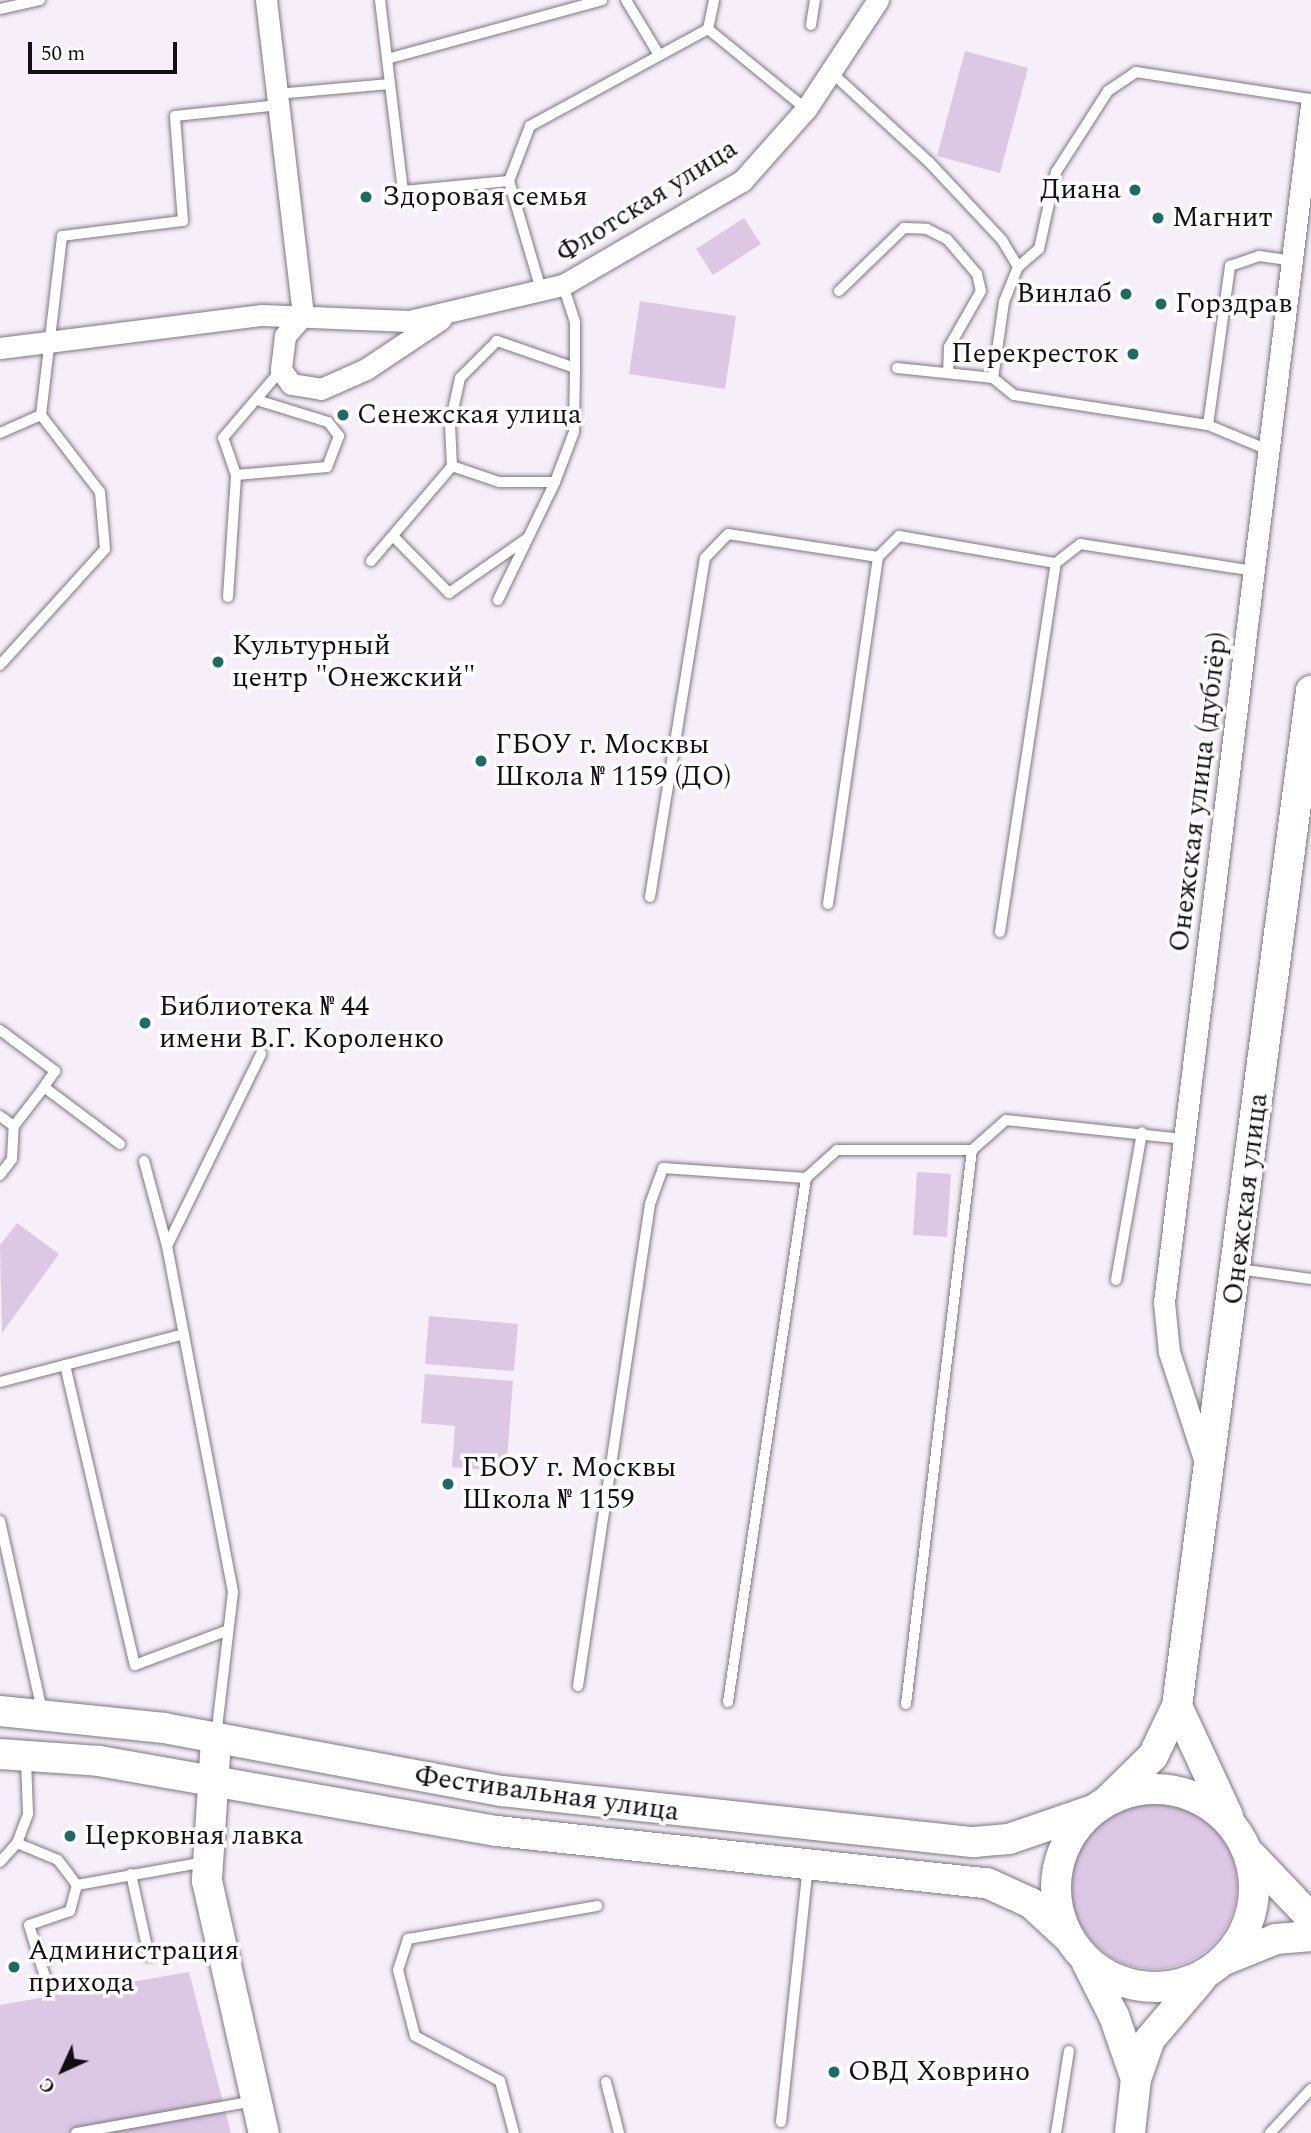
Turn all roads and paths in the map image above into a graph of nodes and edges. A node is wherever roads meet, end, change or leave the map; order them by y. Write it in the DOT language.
graph roads {
  1 [pos="40,0"];
  2 [pos="266,0"];
  3 [pos="380,0"];
  4 [pos="602,0"];
  5 [pos="626,0"];
  6 [pos="714,0"];
  7 [pos="815,0"];
  8 [pos="878,0"];
  9 [pos="563,5"];
  10 [pos="0,9"];
  11 [pos="811,25"];
  12 [pos="708,29"];
  13 [pos="659,55"];
  14 [pos="387,59"];
  15 [pos="831,72"];
  16 [pos="390,84"];
  17 [pos="278,100"];
  18 [pos="1311,101"];
  19 [pos="806,109"];
  20 [pos="509,181"];
  21 [pos="1294,261"];
  22 [pos="1018,267"];
  23 [pos="563,285"];
  24 [pos="839,291"];
  25 [pos="542,293"];
  26 [pos="449,313"];
  27 [pos="303,316"];
  28 [pos="51,341"];
  29 [pos="0,348"];
  30 [pos="575,368"];
  31 [pos="897,369"];
  32 [pos="281,370"];
  33 [pos="948,373"];
  34 [pos="993,377"];
  35 [pos="260,401"];
  36 [pos="41,415"];
  37 [pos="1208,425"];
  38 [pos="0,433"];
  39 [pos="1268,450"];
  40 [pos="452,466"];
  41 [pos="236,475"];
  42 [pos="555,482"];
  43 [pos="393,536"];
  44 [pos="528,537"];
  45 [pos="878,557"];
  46 [pos="371,561"];
  47 [pos="1056,563"];
  48 [pos="1255,571"];
  49 [pos="228,597"];
  50 [pos="498,600"];
  51 [pos="0,665"];
  52 [pos="1311,691"];
  53 [pos="650,897"];
  54 [pos="828,904"];
  55 [pos="1000,932"];
  56 [pos="0,1030"];
  57 [pos="261,1054"];
  58 [pos="44,1087"];
  59 [pos="0,1116"];
  60 [pos="15,1126"];
  61 [pos="1142,1132"];
  62 [pos="1184,1139"];
  63 [pos="120,1144"];
  64 [pos="972,1150"];
  65 [pos="144,1161"];
  66 [pos="0,1175"];
  67 [pos="806,1178"];
  68 [pos="167,1246"];
  69 [pos="1237,1269"];
  70 [pos="1311,1279"];
  71 [pos="1116,1280"];
  72 [pos="184,1334"];
  73 [pos="65,1365"];
  74 [pos="0,1382"];
  75 [pos="1210,1482"];
  76 [pos="0,1521"];
  77 [pos="226,1631"];
  78 [pos="578,1686"];
  79 [pos="728,1702"];
  80 [pos="906,1704"];
  81 [pos="1177,1706"];
  82 [pos="0,1711"];
  83 [pos="42,1712"];
  84 [pos="216,1740"];
  85 [pos="13,1753"];
  86 [pos="213,1783"];
  87 [pos="1101,1805"];
  88 [pos="1231,1823"];
  89 [pos="17,1843"];
  90 [pos="1248,1852"];
  91 [pos="0,1862"];
  92 [pos="205,1862"];
  93 [pos="808,1864"];
  94 [pos="131,1874"];
  95 [pos="77,1885"];
  96 [pos="597,1906"];
  97 [pos="1311,1918"];
  98 [pos="1311,1937"];
  99 [pos="1077,1949"];
  100 [pos="149,1956"];
  101 [pos="1215,1967"];
  102 [pos="49,1990"];
  103 [pos="1069,2051"];
  104 [pos="1136,2079"];
  105 [pos="606,2082"];
  106 [pos="1311,2089"];
  107 [pos="257,2101"];
  108 [pos="781,2123"];
  109 [pos="77,2133"];
  110 [pos="264,2133"];
  111 [pos="514,2133"];
  112 [pos="619,2133"];
  113 [pos="1056,2133"];
  114 [pos="1130,2133"];
  115 [pos="1270,2133"];
  1 -- 10 [label="lane"];
  2 -- 17 [label="street"];
  3 -- 14 [label="lane"];
  4 -- 9 [label="lane"];
  5 -- 13 [label="lane"];
  6 -- 12 [label="lane"];
  7 -- 11 [label="lane"];
  8 -- 15 [label="street, Флотская улица"];
  9 -- 14 [label="lane"];
  12 -- 13 [label="lane"];
  12 -- 19 [label="lane"];
  13 -- 20 [label="lane"];
  14 -- 16 [label="lane"];
  15 -- 19 [label="street, Флотская улица"];
  15 -- 22 [label="lane"];
  16 -- 17 [label="lane"];
  16 -- 20 [label="lane"];
  17 -- 27 [label="street"];
  17 -- 28 [label="lane"];
  18 -- 21 [label="street, Онежская улица (дублёр)"];
  18 -- 22 [label="lane"];
  19 -- 23 [label="street, Флотская улица"];
  20 -- 25 [label="lane"];
  21 -- 37 [label="lane"];
  21 -- 39 [label="street, Онежская улица (дублёр)"];
  22 -- 34 [label="lane"];
  23 -- 25 [label="street, Флотская улица"];
  23 -- 30 [label="lane"];
  24 -- 33 [label="lane"];
  25 -- 26 [label="street, Флотская улица"];
  26 -- 27 [label="street, Флотская улица"];
  26 -- 32 [label="street, Флотская улица"];
  27 -- 28 [label="street, Флотская улица"];
  27 -- 32 [label="street"];
  28 -- 29 [label="street, Флотская улица"];
  28 -- 36 [label="lane"];
  30 -- 40 [label="lane"];
  30 -- 42 [label="lane"];
  31 -- 33 [label="lane"];
  32 -- 35 [label="lane"];
  33 -- 34 [label="lane"];
  34 -- 37 [label="lane"];
  35 -- 41 [label="lane"];
  35 -- 41 [label="lane"];
  36 -- 38 [label="lane"];
  36 -- 51 [label="lane"];
  37 -- 39 [label="lane"];
  39 -- 48 [label="street, Онежская улица (дублёр)"];
  40 -- 42 [label="lane"];
  40 -- 43 [label="lane"];
  41 -- 49 [label="lane"];
  42 -- 44 [label="lane"];
  43 -- 44 [label="lane"];
  43 -- 46 [label="lane"];
  44 -- 50 [label="lane"];
  45 -- 47 [label="lane"];
  45 -- 53 [label="lane"];
  45 -- 54 [label="lane"];
  47 -- 48 [label="lane"];
  47 -- 55 [label="lane"];
  48 -- 62 [label="street, Онежская улица (дублёр)"];
  52 -- 69 [label="main road, Онежская улица"];
  56 -- 58 [label="lane"];
  57 -- 68 [label="lane"];
  58 -- 60 [label="lane"];
  58 -- 63 [label="lane"];
  59 -- 60 [label="lane"];
  60 -- 66 [label="lane"];
  61 -- 62 [label="lane"];
  61 -- 64 [label="lane"];
  61 -- 71 [label="lane"];
  62 -- 75 [label="street, Онежская улица (дублёр)"];
  64 -- 67 [label="lane"];
  64 -- 80 [label="lane"];
  65 -- 68 [label="lane"];
  67 -- 78 [label="lane"];
  67 -- 79 [label="lane"];
  68 -- 72 [label="lane"];
  69 -- 70 [label="lane"];
  69 -- 75 [label="main road, Онежская улица"];
  72 -- 73 [label="lane"];
  72 -- 77 [label="lane"];
  73 -- 74 [label="lane"];
  73 -- 77 [label="lane"];
  75 -- 81 [label="main road, Онежская улица"];
  76 -- 83 [label="lane"];
  77 -- 84 [label="lane"];
  81 -- 87 [label="main road, Онежская улица"];
  81 -- 88 [label="main road"];
  82 -- 83 [label="main road, Фестивальная улица"];
  83 -- 84 [label="main road, Фестивальная улица"];
  84 -- 86 [label="main road"];
  84 -- 87 [label="main road, Фестивальная улица"];
  85 -- 86 [label="main road, Фестивальная улица"];
  85 -- 89 [label="lane"];
  86 -- 92 [label="main road"];
  86 -- 93 [label="main road, Фестивальная улица"];
  87 -- 88 [label="main road"];
  87 -- 99 [label="main road"];
  88 -- 90 [label="main road"];
  89 -- 91 [label="lane"];
  89 -- 95 [label="lane"];
  90 -- 97 [label="main road"];
  90 -- 101 [label="main road"];
  92 -- 94 [label="lane"];
  92 -- 107 [label="main road"];
  93 -- 99 [label="main road, Фестивальная улица"];
  93 -- 108 [label="lane"];
  94 -- 95 [label="lane"];
  94 -- 100 [label="lane"];
  95 -- 102 [label="lane"];
  96 -- 111 [label="lane"];
  98 -- 101 [label="main road"];
  99 -- 101 [label="main road"];
  99 -- 104 [label="main road"];
  101 -- 104 [label="main road"];
  103 -- 113 [label="lane"];
  104 -- 114 [label="main road"];
  105 -- 112 [label="lane"];
  106 -- 115 [label="lane"];
  107 -- 109 [label="lane"];
  107 -- 110 [label="main road"];
}
